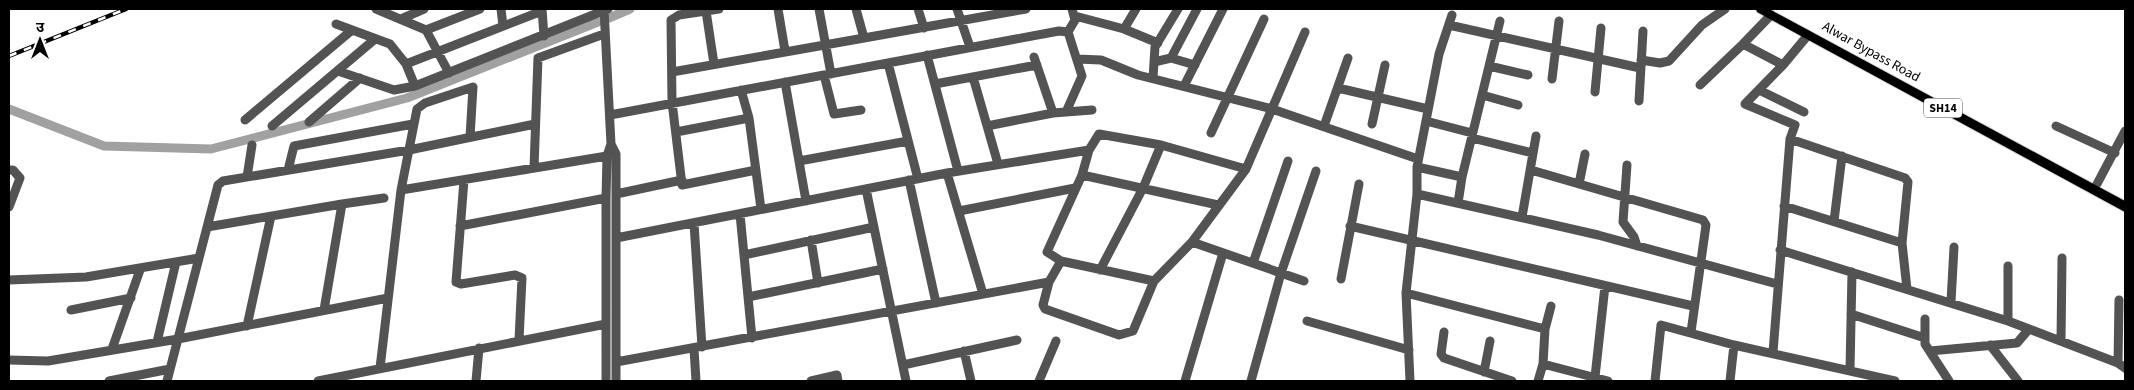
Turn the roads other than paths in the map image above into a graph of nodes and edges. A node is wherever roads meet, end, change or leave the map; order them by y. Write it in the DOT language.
graph roads {
  1 [pos="376,9"];
  2 [pos="424,9"];
  3 [pos="480,9"];
  4 [pos="501,9"];
  5 [pos="605,9"];
  6 [pos="719,9"];
  7 [pos="778,9"];
  8 [pos="819,9"];
  9 [pos="856,9"];
  10 [pos="918,9"];
  11 [pos="957,9"];
  12 [pos="1024,9"];
  13 [pos="1136,9"];
  14 [pos="1178,9"];
  15 [pos="1197,9"];
  16 [pos="1223,9"];
  17 [pos="1725,9"];
  18 [pos="542,10"];
  19 [pos="468,11"];
  20 [pos="706,11"];
  21 [pos="998,11"];
  22 [pos="1075,11"];
  23 [pos="1452,15"];
  24 [pos="1767,15"];
  25 [pos="401,19"];
  26 [pos="1264,19"];
  27 [pos="961,21"];
  28 [pos="1500,21"];
  29 [pos="1558,21"];
  30 [pos="336,24"];
  31 [pos="1449,25"];
  32 [pos="503,26"];
  33 [pos="924,28"];
  34 [pos="1601,28"];
  35 [pos="1124,29"];
  36 [pos="352,30"];
  37 [pos="426,30"];
  38 [pos="1643,31"];
  39 [pos="1068,32"];
  40 [pos="1305,32"];
  41 [pos="604,34"];
  42 [pos="544,36"];
  43 [pos="1496,36"];
  44 [pos="864,38"];
  45 [pos="375,39"];
  46 [pos="1804,39"];
  47 [pos="1158,43"];
  48 [pos="826,44"];
  49 [pos="1743,44"];
  50 [pos="970,47"];
  51 [pos="1555,50"];
  52 [pos="437,51"];
  53 [pos="785,51"];
  54 [pos="927,55"];
  55 [pos="1034,57"];
  56 [pos="1171,58"];
  57 [pos="1348,58"];
  58 [pos="1077,59"];
  59 [pos="1599,60"];
  60 [pos="1154,62"];
  61 [pos="888,63"];
  62 [pos="406,64"];
  63 [pos="714,64"];
  64 [pos="1641,64"];
  65 [pos="1385,65"];
  66 [pos="1783,65"];
  67 [pos="1037,66"];
  68 [pos="1195,66"];
  69 [pos="1489,66"];
  70 [pos="338,70"];
  71 [pos="672,72"];
  72 [pos="449,73"];
  73 [pos="828,74"];
  74 [pos="1528,75"];
  75 [pos="973,77"];
  76 [pos="360,78"];
  77 [pos="1153,78"];
  78 [pos="1552,79"];
  79 [pos="786,82"];
  80 [pos="935,84"];
  81 [pos="1700,84"];
  82 [pos="415,86"];
  83 [pos="1184,86"];
  84 [pos="1338,88"];
  85 [pos="741,90"];
  86 [pos="1759,90"];
  87 [pos="1595,92"];
  88 [pos="1482,95"];
  89 [pos="1378,97"];
  90 [pos="1228,98"];
  91 [pos="1639,101"];
  92 [pos="672,102"];
  93 [pos="1518,106"];
  94 [pos="1428,109"];
  95 [pos="861,110"];
  96 [pos="1092,110"];
  97 [pos="1272,110"];
  98 [pos="1066,112"];
  99 [pos="1804,112"];
  100 [pos="1053,113"];
  101 [pos="610,115"];
  102 [pos="749,118"];
  103 [pos="245,120"];
  104 [pos="1426,121"];
  105 [pos="309,122"];
  106 [pos="412,124"];
  107 [pos="535,124"];
  108 [pos="1372,124"];
  109 [pos="272,126"];
  110 [pos="987,126"];
  111 [pos="1324,126"];
  112 [pos="2056,126"];
  113 [pos="2125,130"];
  114 [pos="676,132"];
  115 [pos="1211,133"];
  116 [pos="295,136"];
  117 [pos="1472,136"];
  118 [pos="1536,136"];
  119 [pos="470,137"];
  120 [pos="1790,140"];
  121 [pos="908,141"];
  122 [pos="2123,142"];
  123 [pos="611,144"];
  124 [pos="252,145"];
  125 [pos="1161,145"];
  126 [pos="294,146"];
  127 [pos="409,150"];
  128 [pos="1089,150"];
  129 [pos="1533,153"];
  130 [pos="2115,153"];
  131 [pos="1585,154"];
  132 [pos="607,156"];
  133 [pos="1842,156"];
  134 [pos="799,161"];
  135 [pos="1288,162"];
  136 [pos="1417,163"];
  137 [pos="998,164"];
  138 [pos="1627,165"];
  139 [pos="534,168"];
  140 [pos="1246,169"];
  141 [pos="9,170"];
  142 [pos="288,170"];
  143 [pos="756,170"];
  144 [pos="1531,170"];
  145 [pos="958,171"];
  146 [pos="1316,171"];
  147 [pos="947,173"];
  148 [pos="1082,175"];
  149 [pos="247,177"];
  150 [pos="1462,177"];
  151 [pos="464,180"];
  152 [pos="682,180"];
  153 [pos="913,180"];
  154 [pos="1359,184"];
  155 [pos="1579,184"];
  156 [pos="2097,184"];
  157 [pos="1076,188"];
  158 [pos="1143,188"];
  159 [pos="866,189"];
  160 [pos="401,190"];
  161 [pos="616,194"];
  162 [pos="1417,194"];
  163 [pos="1623,197"];
  164 [pos="384,198"];
  165 [pos="606,198"];
  166 [pos="2125,200"];
  167 [pos="806,201"];
  168 [pos="1458,202"];
  169 [pos="342,204"];
  170 [pos="1218,205"];
  171 [pos="1784,206"];
  172 [pos="9,207"];
  173 [pos="2125,207"];
  174 [pos="761,209"];
  175 [pos="959,211"];
  176 [pos="740,214"];
  177 [pos="271,216"];
  178 [pos="1522,217"];
  179 [pos="1834,222"];
  180 [pos="694,223"];
  181 [pos="460,226"];
  182 [pos="1350,226"];
  183 [pos="207,227"];
  184 [pos="874,227"];
  185 [pos="616,238"];
  186 [pos="811,240"];
  187 [pos="1412,241"];
  188 [pos="1192,242"];
  189 [pos="1902,244"];
  190 [pos="1636,246"];
  191 [pos="1954,247"];
  192 [pos="1780,250"];
  193 [pos="1223,253"];
  194 [pos="744,255"];
  195 [pos="199,258"];
  196 [pos="2062,258"];
  197 [pos="1061,261"];
  198 [pos="176,262"];
  199 [pos="1701,262"];
  200 [pos="1253,263"];
  201 [pos="2008,266"];
  202 [pos="140,270"];
  203 [pos="883,270"];
  204 [pos="1100,270"];
  205 [pos="1852,272"];
  206 [pos="1281,273"];
  207 [pos="1341,279"];
  208 [pos="9,280"];
  209 [pos="1154,281"];
  210 [pos="1304,281"];
  211 [pos="1049,282"];
  212 [pos="818,283"];
  213 [pos="1778,284"];
  214 [pos="1605,286"];
  215 [pos="1906,289"];
  216 [pos="1406,293"];
  217 [pos="983,294"];
  218 [pos="748,296"];
  219 [pos="131,298"];
  220 [pos="388,298"];
  221 [pos="2119,300"];
  222 [pos="1951,302"];
  223 [pos="936,303"];
  224 [pos="1552,306"];
  225 [pos="1693,306"];
  226 [pos="71,310"];
  227 [pos="324,310"];
  228 [pos="892,312"];
  229 [pos="1851,314"];
  230 [pos="1925,318"];
  231 [pos="1307,321"];
  232 [pos="2008,321"];
  233 [pos="606,324"];
  234 [pos="247,326"];
  235 [pos="1545,329"];
  236 [pos="2029,329"];
  237 [pos="1444,332"];
  238 [pos="1691,332"];
  239 [pos="752,338"];
  240 [pos="1925,338"];
  241 [pos="178,339"];
  242 [pos="519,340"];
  243 [pos="1016,340"];
  244 [pos="1056,341"];
  245 [pos="1490,341"];
  246 [pos="157,342"];
  247 [pos="2061,342"];
  248 [pos="1734,345"];
  249 [pos="1990,345"];
  250 [pos="479,348"];
  251 [pos="698,348"];
  252 [pos="112,349"];
  253 [pos="1409,350"];
  254 [pos="964,351"];
  255 [pos="1930,351"];
  256 [pos="1773,352"];
  257 [pos="9,360"];
  258 [pos="616,362"];
  259 [pos="1543,364"];
  260 [pos="902,365"];
  261 [pos="2122,365"];
  262 [pos="380,368"];
  263 [pos="170,369"];
  264 [pos="1850,370"];
  265 [pos="1484,372"];
  266 [pos="1595,377"];
  267 [pos="109,381"];
  268 [pos="167,381"];
  269 [pos="318,381"];
  270 [pos="476,381"];
  271 [pos="606,381"];
  272 [pos="616,381"];
  273 [pos="696,381"];
  274 [pos="811,381"];
  275 [pos="838,381"];
  276 [pos="906,381"];
  277 [pos="971,381"];
  278 [pos="1039,381"];
  279 [pos="1185,381"];
  280 [pos="1250,381"];
  281 [pos="1410,381"];
  282 [pos="1512,381"];
  283 [pos="1538,381"];
  284 [pos="1607,381"];
  285 [pos="1655,381"];
  286 [pos="1730,381"];
  287 [pos="1894,381"];
  288 [pos="1949,381"];
  289 [pos="2018,381"];
  1 -- 25 [label="street"];
  2 -- 25 [label="street"];
  3 -- 19 [label="street"];
  4 -- 32 [label="street"];
  5 -- 41 [label="street"];
  5 -- 42 [label="street"];
  6 -- 20 [label="street"];
  7 -- 53 [label="street"];
  8 -- 48 [label="street"];
  9 -- 44 [label="street"];
  10 -- 33 [label="street"];
  11 -- 27 [label="street"];
  12 -- 21 [label="street"];
  13 -- 35 [label="street"];
  14 -- 47 [label="street"];
  15 -- 56 [label="street"];
  16 -- 68 [label="street"];
  17 -- 64 [label="street"];
  18 -- 32 [label="street"];
  18 -- 42 [label="street"];
  19 -- 37 [label="street"];
  20 -- 63 [label="street"];
  20 -- 71 [label="street"];
  21 -- 27 [label="street"];
  22 -- 35 [label="street"];
  22 -- 39 [label="street"];
  23 -- 31 [label="street"];
  24 -- 46 [label="main road, Alwar Bypass Road / SH14"];
  24 -- 49 [label="street"];
  24 -- 156 [label="main road, Alwar Bypass Road / SH14"];
  25 -- 37 [label="street"];
  26 -- 90 [label="street"];
  27 -- 33 [label="street"];
  27 -- 50 [label="street"];
  28 -- 43 [label="street"];
  29 -- 51 [label="street"];
  30 -- 36 [label="street"];
  31 -- 43 [label="street"];
  31 -- 94 [label="street"];
  32 -- 52 [label="street"];
  33 -- 44 [label="street"];
  34 -- 59 [label="street"];
  35 -- 47 [label="street"];
  36 -- 45 [label="street"];
  36 -- 103 [label="street"];
  37 -- 52 [label="street"];
  38 -- 64 [label="street"];
  39 -- 50 [label="street"];
  39 -- 58 [label="street"];
  40 -- 97 [label="street"];
  41 -- 101 [label="street"];
  41 -- 107 [label="street"];
  42 -- 72 [label="street"];
  43 -- 51 [label="street"];
  43 -- 69 [label="street"];
  44 -- 48 [label="street"];
  45 -- 62 [label="street"];
  45 -- 70 [label="street"];
  46 -- 66 [label="street"];
  46 -- 173 [label="main road, Alwar Bypass Road / SH14"];
  47 -- 60 [label="street"];
  48 -- 53 [label="street"];
  48 -- 73 [label="street"];
  49 -- 66 [label="street"];
  49 -- 81 [label="street"];
  50 -- 54 [label="street"];
  51 -- 59 [label="street"];
  51 -- 78 [label="street"];
  52 -- 62 [label="street"];
  52 -- 72 [label="street"];
  53 -- 63 [label="street"];
  54 -- 61 [label="street"];
  54 -- 80 [label="street"];
  55 -- 67 [label="street"];
  56 -- 60 [label="street"];
  56 -- 68 [label="street"];
  57 -- 84 [label="street"];
  58 -- 77 [label="street"];
  58 -- 98 [label="street"];
  59 -- 64 [label="street"];
  59 -- 87 [label="street"];
  60 -- 77 [label="street"];
  61 -- 73 [label="street"];
  61 -- 121 [label="street"];
  62 -- 82 [label="street"];
  63 -- 71 [label="street"];
  64 -- 91 [label="street"];
  65 -- 89 [label="street"];
  66 -- 86 [label="street"];
  67 -- 75 [label="street"];
  67 -- 100 [label="street"];
  68 -- 83 [label="street"];
  69 -- 74 [label="street"];
  69 -- 88 [label="street"];
  70 -- 76 [label="street"];
  70 -- 109 [label="street"];
  71 -- 92 [label="street"];
  72 -- 82 [label="street"];
  73 -- 79 [label="street"];
  73 -- 95 [label="street"];
  75 -- 80 [label="street"];
  75 -- 110 [label="street"];
  76 -- 82 [label="street"];
  76 -- 105 [label="street"];
  77 -- 83 [label="street"];
  79 -- 85 [label="street"];
  79 -- 134 [label="street"];
  80 -- 145 [label="street"];
  83 -- 90 [label="street"];
  84 -- 89 [label="street"];
  84 -- 111 [label="street"];
  85 -- 92 [label="street"];
  85 -- 102 [label="street"];
  86 -- 99 [label="street"];
  86 -- 120 [label="street"];
  88 -- 93 [label="street"];
  88 -- 117 [label="street"];
  89 -- 94 [label="street"];
  89 -- 108 [label="street"];
  90 -- 97 [label="street"];
  90 -- 115 [label="street"];
  92 -- 101 [label="street"];
  92 -- 114 [label="street"];
  94 -- 104 [label="street"];
  96 -- 98 [label="street"];
  97 -- 111 [label="street"];
  97 -- 140 [label="street"];
  98 -- 100 [label="street"];
  100 -- 110 [label="street"];
  101 -- 123 [label="street"];
  102 -- 114 [label="street"];
  102 -- 143 [label="street"];
  104 -- 117 [label="street"];
  104 -- 136 [label="street"];
  106 -- 119 [label="street"];
  106 -- 126 [label="street"];
  106 -- 127 [label="street"];
  107 -- 119 [label="street"];
  107 -- 139 [label="street"];
  110 -- 137 [label="street"];
  111 -- 136 [label="street"];
  112 -- 130 [label="street"];
  113 -- 122 [label="street"];
  114 -- 152 [label="street"];
  116 -- 126 [label="street"];
  117 -- 129 [label="street"];
  117 -- 150 [label="street"];
  118 -- 129 [label="street"];
  119 -- 127 [label="street"];
  120 -- 133 [label="street"];
  120 -- 171 [label="street"];
  121 -- 134 [label="street"];
  121 -- 153 [label="street"];
  122 -- 130 [label="street"];
  123 -- 132 [label="street"];
  123 -- 161 [label="street"];
  124 -- 149 [label="street"];
  125 -- 128 [label="street"];
  125 -- 140 [label="street"];
  125 -- 158 [label="street"];
  126 -- 142 [label="street"];
  127 -- 142 [label="street"];
  127 -- 160 [label="street"];
  128 -- 137 [label="street"];
  128 -- 148 [label="street"];
  129 -- 144 [label="street"];
  130 -- 156 [label="street"];
  131 -- 155 [label="street"];
  132 -- 139 [label="street"];
  132 -- 165 [label="street"];
  133 -- 179 [label="street"];
  133 -- 189 [label="street"];
  134 -- 167 [label="street"];
  135 -- 200 [label="street"];
  136 -- 150 [label="street"];
  136 -- 162 [label="street"];
  137 -- 145 [label="street"];
  138 -- 163 [label="street"];
  139 -- 151 [label="street"];
  140 -- 170 [label="street"];
  141 -- 172 [label="street"];
  142 -- 149 [label="street"];
  143 -- 152 [label="street"];
  143 -- 174 [label="street"];
  144 -- 155 [label="street"];
  144 -- 178 [label="street"];
  145 -- 147 [label="street"];
  146 -- 206 [label="street"];
  147 -- 153 [label="street"];
  147 -- 175 [label="street"];
  148 -- 157 [label="street"];
  148 -- 158 [label="street"];
  149 -- 183 [label="street"];
  150 -- 168 [label="street"];
  151 -- 160 [label="street"];
  151 -- 181 [label="street"];
  152 -- 161 [label="street"];
  153 -- 159 [label="street"];
  153 -- 223 [label="street"];
  154 -- 182 [label="street"];
  155 -- 163 [label="street"];
  156 -- 166 [label="main road, Alwar Bypass Road / SH14"];
  157 -- 175 [label="street"];
  157 -- 197 [label="street"];
  158 -- 170 [label="street"];
  158 -- 204 [label="street"];
  159 -- 167 [label="street"];
  159 -- 184 [label="street"];
  160 -- 220 [label="street"];
  161 -- 185 [label="street"];
  162 -- 168 [label="street"];
  162 -- 187 [label="street"];
  163 -- 190 [label="street"];
  163 -- 199 [label="street"];
  164 -- 169 [label="street"];
  165 -- 181 [label="street"];
  165 -- 233 [label="street"];
  167 -- 174 [label="street"];
  168 -- 178 [label="street"];
  169 -- 177 [label="street"];
  169 -- 227 [label="street"];
  170 -- 188 [label="street"];
  171 -- 179 [label="street"];
  171 -- 192 [label="street"];
  174 -- 176 [label="street"];
  175 -- 217 [label="street"];
  176 -- 180 [label="street"];
  176 -- 194 [label="street"];
  177 -- 183 [label="street"];
  177 -- 234 [label="street"];
  178 -- 190 [label="street"];
  179 -- 189 [label="street"];
  180 -- 185 [label="street"];
  180 -- 251 [label="street"];
  181 -- 242 [label="street"];
  182 -- 187 [label="street"];
  182 -- 207 [label="street"];
  183 -- 195 [label="street"];
  184 -- 186 [label="street"];
  184 -- 203 [label="street"];
  185 -- 258 [label="street"];
  186 -- 194 [label="street"];
  186 -- 212 [label="street"];
  187 -- 214 [label="street"];
  187 -- 216 [label="street"];
  188 -- 193 [label="street"];
  188 -- 209 [label="street"];
  189 -- 215 [label="street"];
  190 -- 199 [label="street"];
  191 -- 222 [label="street"];
  192 -- 205 [label="street"];
  192 -- 213 [label="street"];
  193 -- 200 [label="street"];
  193 -- 279 [label="street"];
  194 -- 218 [label="street"];
  195 -- 198 [label="street"];
  195 -- 241 [label="street"];
  196 -- 247 [label="street"];
  197 -- 204 [label="street"];
  197 -- 211 [label="street"];
  198 -- 202 [label="street"];
  198 -- 246 [label="street"];
  199 -- 213 [label="street"];
  199 -- 225 [label="street"];
  200 -- 206 [label="street"];
  201 -- 232 [label="street"];
  202 -- 208 [label="street"];
  202 -- 219 [label="street"];
  203 -- 212 [label="street"];
  203 -- 228 [label="street"];
  204 -- 209 [label="street"];
  205 -- 215 [label="street"];
  205 -- 229 [label="street"];
  206 -- 210 [label="street"];
  206 -- 280 [label="street"];
  209 -- 211 [label="street"];
  211 -- 217 [label="street"];
  212 -- 218 [label="street"];
  213 -- 256 [label="street"];
  214 -- 225 [label="street"];
  214 -- 266 [label="street"];
  215 -- 222 [label="street"];
  216 -- 235 [label="street"];
  216 -- 253 [label="street"];
  217 -- 223 [label="street"];
  218 -- 239 [label="street"];
  219 -- 226 [label="street"];
  219 -- 252 [label="street"];
  220 -- 227 [label="street"];
  220 -- 262 [label="street"];
  221 -- 261 [label="street"];
  222 -- 232 [label="street"];
  223 -- 228 [label="street"];
  224 -- 235 [label="street"];
  225 -- 238 [label="street"];
  227 -- 234 [label="street"];
  228 -- 239 [label="street"];
  228 -- 260 [label="street"];
  229 -- 240 [label="street"];
  229 -- 264 [label="street"];
  230 -- 240 [label="street"];
  231 -- 253 [label="street"];
  232 -- 236 [label="street"];
  233 -- 242 [label="street"];
  233 -- 271 [label="street"];
  234 -- 241 [label="street"];
  235 -- 259 [label="street"];
  236 -- 247 [label="street"];
  236 -- 249 [label="street"];
  237 -- 265 [label="street"];
  238 -- 248 [label="street"];
  238 -- 285 [label="street"];
  239 -- 251 [label="street"];
  240 -- 255 [label="street"];
  241 -- 246 [label="street"];
  241 -- 263 [label="street"];
  242 -- 250 [label="street"];
  243 -- 254 [label="street"];
  244 -- 278 [label="street"];
  245 -- 265 [label="street"];
  246 -- 252 [label="street"];
  247 -- 261 [label="street"];
  248 -- 256 [label="street"];
  248 -- 286 [label="street"];
  249 -- 255 [label="street"];
  249 -- 289 [label="street"];
  250 -- 262 [label="street"];
  250 -- 270 [label="street"];
  251 -- 258 [label="street"];
  251 -- 273 [label="street"];
  252 -- 257 [label="street"];
  253 -- 281 [label="street"];
  254 -- 260 [label="street"];
  254 -- 277 [label="street"];
  255 -- 288 [label="street"];
  256 -- 264 [label="street"];
  258 -- 272 [label="street"];
  259 -- 266 [label="street"];
  259 -- 283 [label="street"];
  260 -- 276 [label="street"];
  262 -- 269 [label="street"];
  263 -- 267 [label="street"];
  263 -- 268 [label="street"];
  264 -- 287 [label="street"];
  265 -- 282 [label="street"];
  266 -- 284 [label="street"];
  274 -- 275 [label="street"];
}
